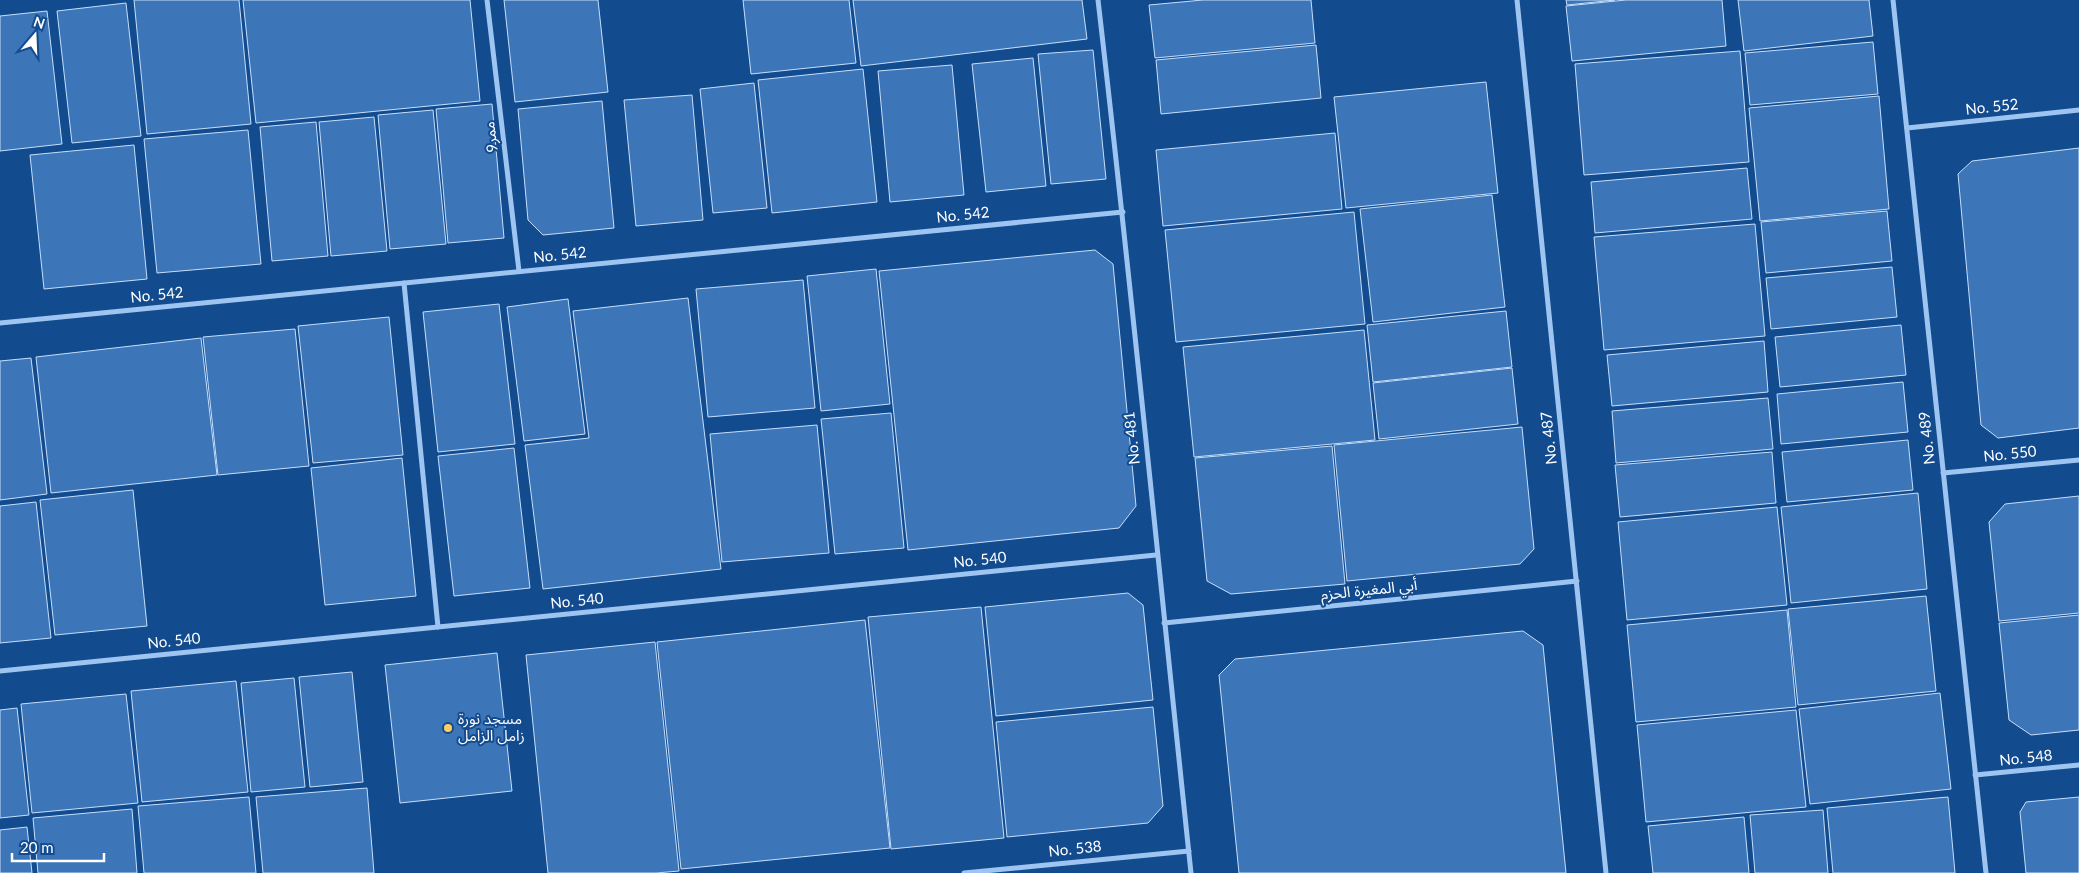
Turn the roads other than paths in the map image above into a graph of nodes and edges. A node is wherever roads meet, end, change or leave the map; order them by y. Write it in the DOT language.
graph roads {
  1 [pos="488,0"];
  2 [pos="1098,0"];
  3 [pos="1517,0"];
  4 [pos="1893,0"];
  5 [pos="2079,110"];
  6 [pos="1907,128"];
  7 [pos="1123,212"];
  8 [pos="519,271"];
  9 [pos="404,283"];
  10 [pos="0,323"];
  11 [pos="2079,460"];
  12 [pos="1943,473"];
  13 [pos="1156,555"];
  14 [pos="1576,581"];
  15 [pos="1164,623"];
  16 [pos="438,627"];
  17 [pos="0,671"];
  18 [pos="2079,765"];
  19 [pos="1976,776"];
  20 [pos="1189,851"];
  21 [pos="964,873"];
  22 [pos="1191,873"];
  23 [pos="1606,873"];
  24 [pos="1986,873"];
  1 -- 8 [label="street, ممر9"];
  2 -- 7 [label="street, No. 481"];
  3 -- 14 [label="street, No. 487"];
  4 -- 6 [label="street, No. 489"];
  5 -- 6 [label="street, No. 552"];
  6 -- 12 [label="street, No. 489"];
  7 -- 8 [label="street, No. 542"];
  7 -- 13 [label="street, No. 481"];
  8 -- 9 [label="street, No. 542"];
  9 -- 10 [label="street, No. 542"];
  9 -- 16 [label="street"];
  11 -- 12 [label="street, No. 550"];
  12 -- 19 [label="street, No. 489"];
  13 -- 15 [label="street, No. 481"];
  13 -- 16 [label="street, No. 540"];
  14 -- 15 [label="street, أبي المغيرة الحزم"];
  14 -- 23 [label="street, No. 487"];
  15 -- 20 [label="street, No. 481"];
  16 -- 17 [label="street, No. 540"];
  18 -- 19 [label="street, No. 548"];
  19 -- 24 [label="street, No. 489"];
  20 -- 21 [label="street, No. 538"];
  20 -- 22 [label="street, No. 481"];
}
